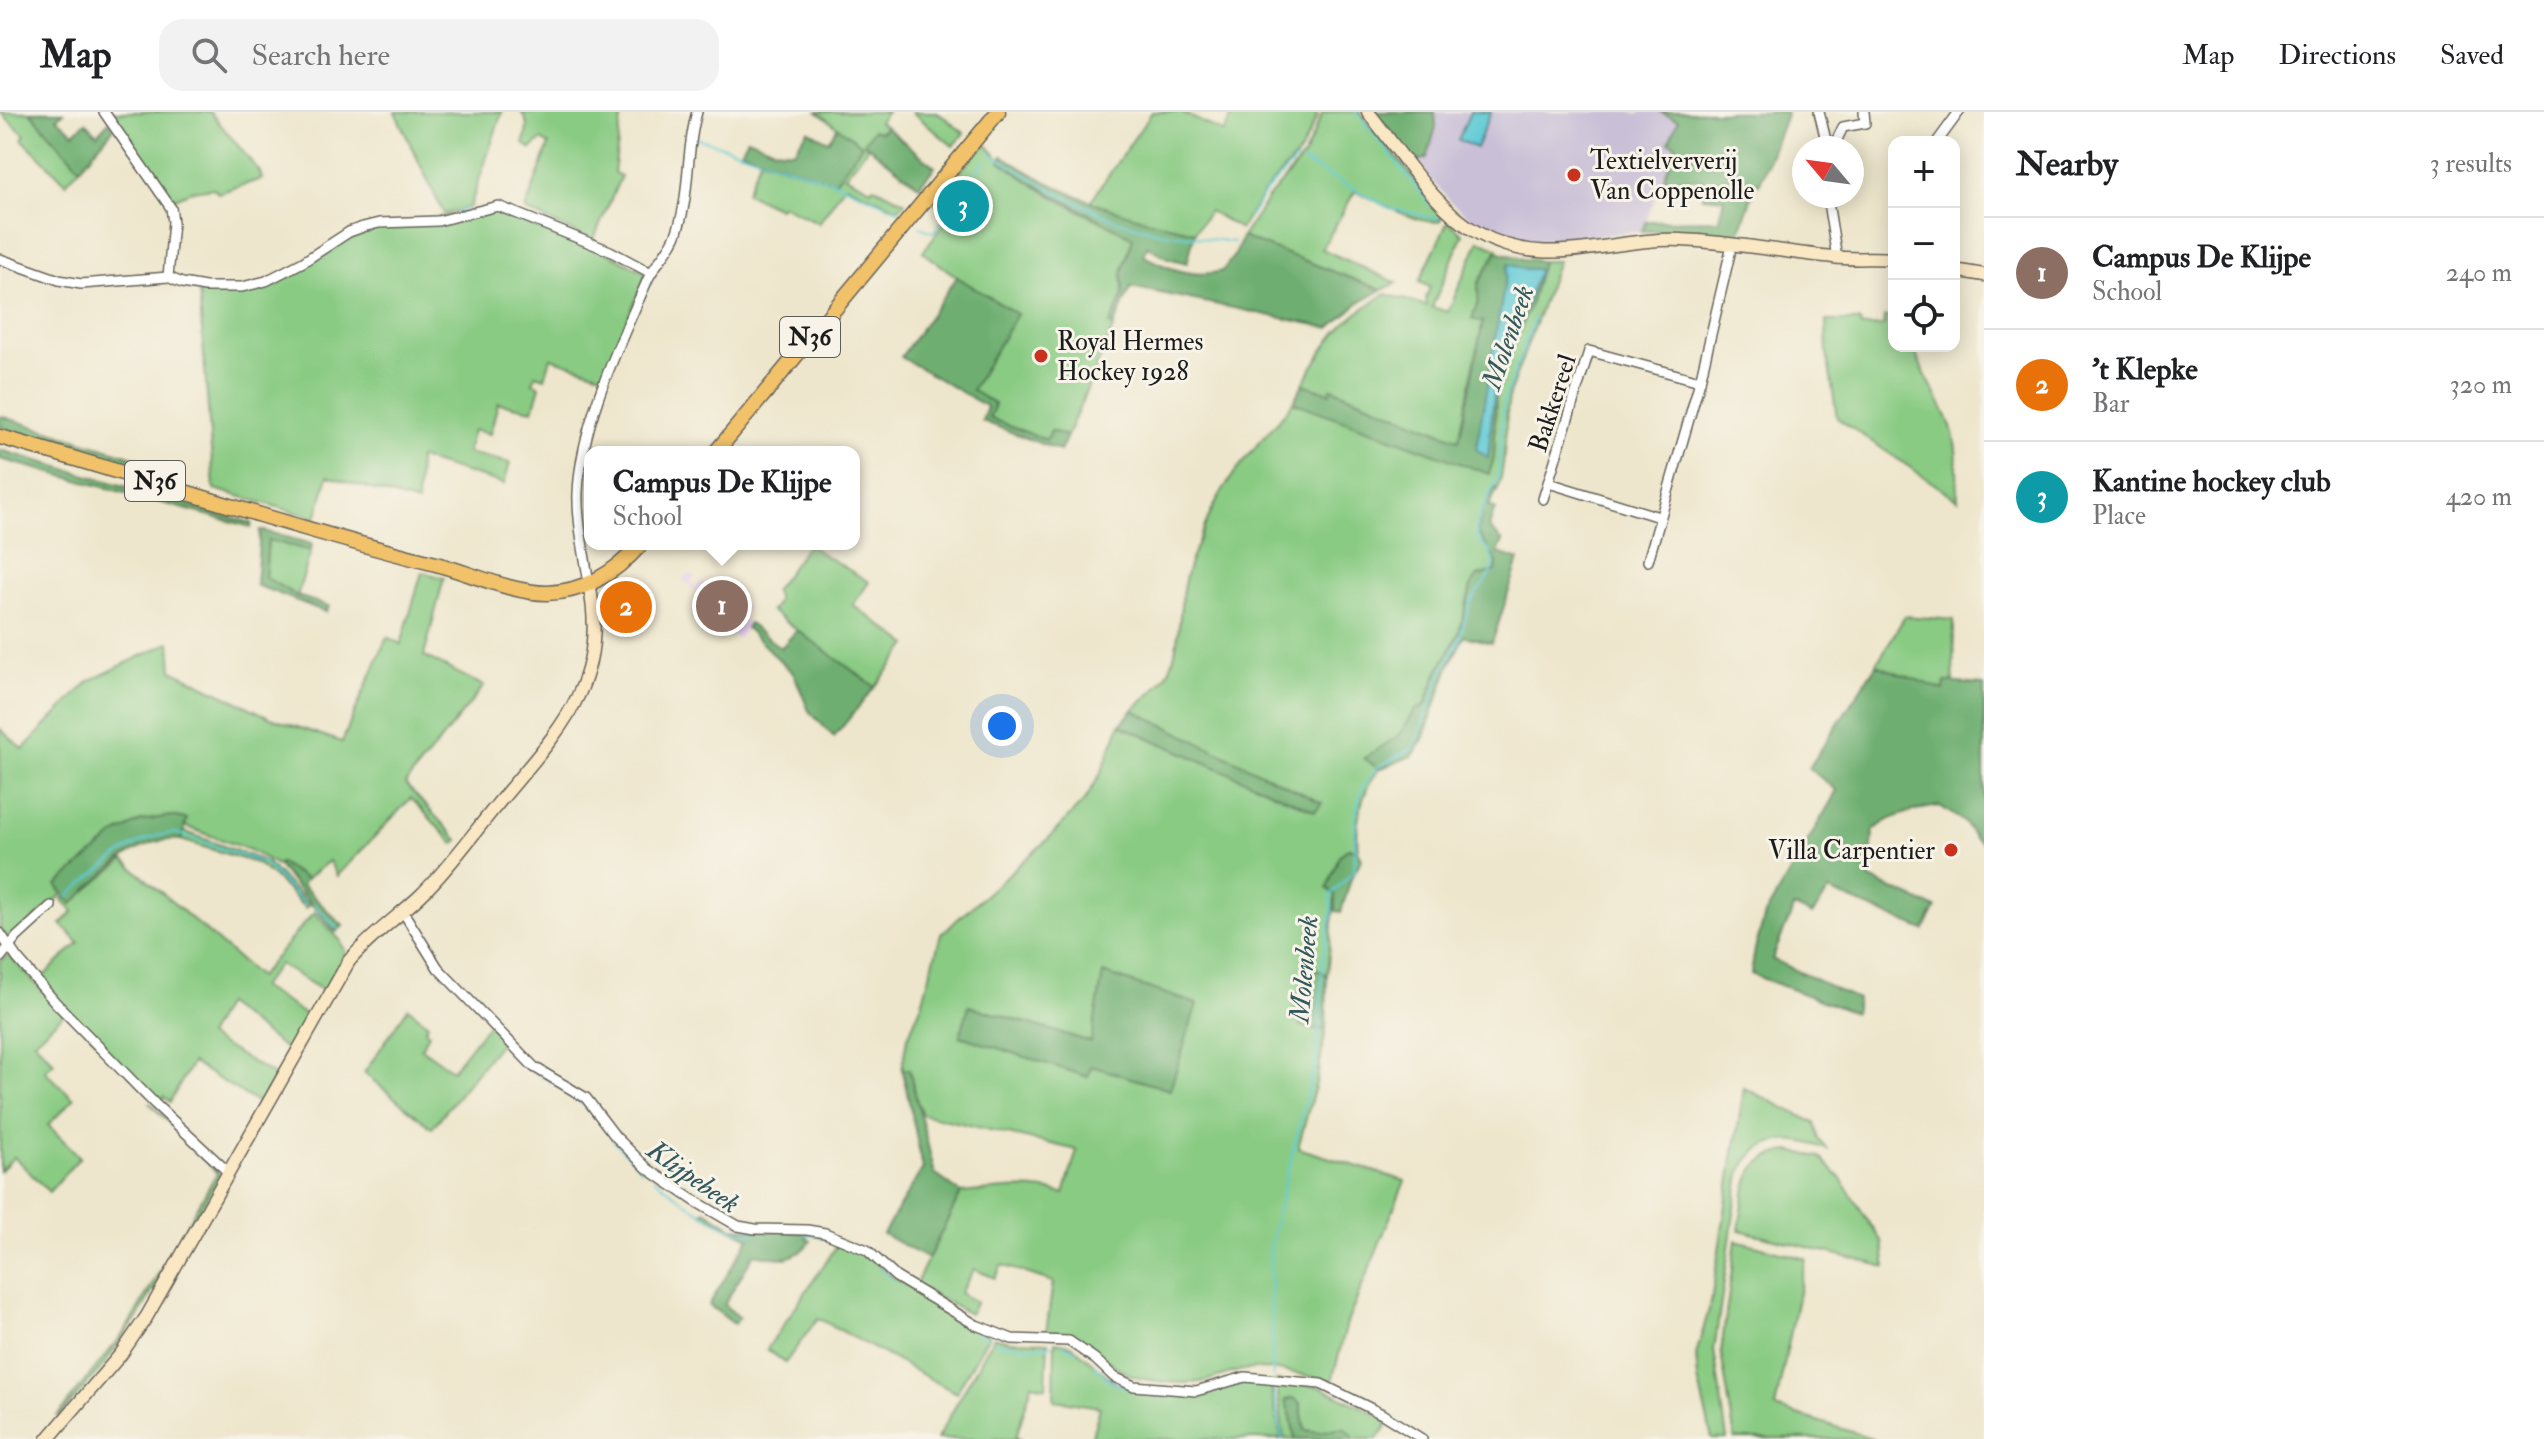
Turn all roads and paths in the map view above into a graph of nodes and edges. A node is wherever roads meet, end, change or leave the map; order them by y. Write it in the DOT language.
graph roads {
  1 [pos="104,112"];
  2 [pos="697,112"];
  3 [pos="998,112"];
  4 [pos="1368,112"];
  5 [pos="1819,112"];
  6 [pos="1864,112"];
  7 [pos="1959,112"];
  8 [pos="1826,136"];
  9 [pos="1837,136"];
  10 [pos="1941,136"];
  11 [pos="1829,208"];
  12 [pos="1732,245"];
  13 [pos="1837,258"];
  14 [pos="0,259"];
  15 [pos="1888,259"];
  16 [pos="1960,271"];
  17 [pos="651,273"];
  18 [pos="1984,275"];
  19 [pos="168,277"];
  20 [pos="1700,381"];
  21 [pos="0,437"];
  22 [pos="586,446"];
  23 [pos="721,446"];
  24 [pos="584,453"];
  25 [pos="1549,483"];
  26 [pos="1543,499"];
  27 [pos="1659,517"];
  28 [pos="584,544"];
  29 [pos="585,550"];
  30 [pos="635,550"];
  31 [pos="1648,561"];
  32 [pos="589,584"];
  33 [pos="51,906"];
  34 [pos="402,910"];
  35 [pos="0,933"];
  36 [pos="8,947"];
  37 [pos="0,958"];
  38 [pos="228,1172"];
  39 [pos="48,1439"];
  40 [pos="1422,1439"];
  1 -- 19 [label="street"];
  2 -- 17 [label="street"];
  3 -- 23 [label="main road, N36"];
  4 -- 12 [label="street"];
  5 -- 8 [label="street"];
  6 -- 9 [label="street"];
  7 -- 10 [label="street"];
  11 -- 13 [label="street"];
  12 -- 13 [label="street"];
  12 -- 20 [label="street"];
  13 -- 15 [label="street"];
  14 -- 19 [label="street"];
  16 -- 18 [label="street"];
  17 -- 19 [label="street"];
  17 -- 22 [label="street"];
  20 -- 25 [label="street, Bakkereel"];
  20 -- 27 [label="street"];
  21 -- 32 [label="main road, N36"];
  24 -- 28 [label="street"];
  25 -- 26 [label="street, Bakkereel"];
  25 -- 27 [label="street, Bakkereel"];
  27 -- 31 [label="street"];
  29 -- 32 [label="street"];
  30 -- 32 [label="main road, N36"];
  32 -- 34 [label="street"];
  33 -- 36 [label="street"];
  34 -- 38 [label="street"];
  34 -- 40 [label="street"];
  35 -- 36 [label="street"];
  36 -- 37 [label="street"];
  36 -- 38 [label="street"];
  38 -- 39 [label="street"];
}
